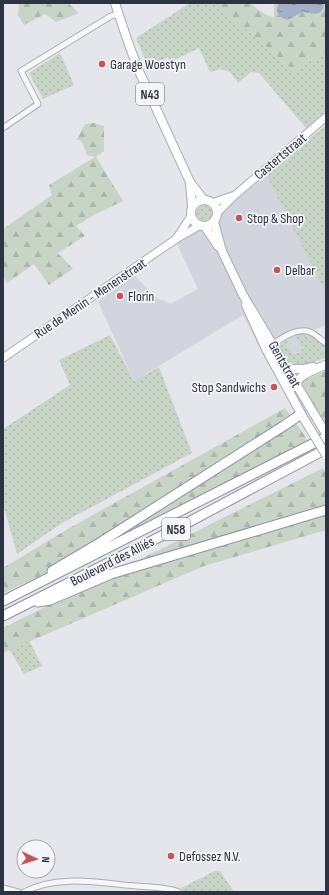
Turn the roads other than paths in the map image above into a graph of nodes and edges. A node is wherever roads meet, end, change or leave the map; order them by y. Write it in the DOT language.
graph roads {
  1 [pos="115,3"];
  2 [pos="118,14"];
  3 [pos="326,117"];
  4 [pos="3,128"];
  5 [pos="190,182"];
  6 [pos="234,196"];
  7 [pos="208,201"];
  8 [pos="192,206"];
  9 [pos="217,213"];
  10 [pos="190,216"];
  11 [pos="214,222"];
  12 [pos="202,226"];
  13 [pos="176,239"];
  14 [pos="222,251"];
  15 [pos="326,343"];
  16 [pos="270,347"];
  17 [pos="3,358"];
  18 [pos="326,365"];
  19 [pos="289,370"];
  20 [pos="295,383"];
  21 [pos="293,397"];
  22 [pos="307,416"];
  23 [pos="325,436"];
  24 [pos="326,450"];
  25 [pos="326,456"];
  26 [pos="326,510"];
  27 [pos="28,588"];
  28 [pos="3,601"];
  29 [pos="25,605"];
  30 [pos="3,616"];
  31 [pos="3,888"];
  32 [pos="18,892"];
  33 [pos="24,892"];
  34 [pos="178,892"];
  1 -- 2 [label="main road, N43"];
  2 -- 4 [label="street"];
  2 -- 5 [label="main road, N43"];
  3 -- 6 [label="street, Castertstraat"];
  5 -- 7 [label="main road, N43"];
  5 -- 8 [label="main road, N43"];
  6 -- 7 [label="street, Castertstraat"];
  6 -- 9 [label="street, Castertstraat"];
  7 -- 8 [label="main road"];
  7 -- 9 [label="main road, N43"];
  8 -- 10 [label="main road, N43"];
  9 -- 11 [label="main road"];
  10 -- 12 [label="main road"];
  10 -- 13 [label="street, Rue de Menin - Menenstraat"];
  11 -- 12 [label="main road"];
  11 -- 14 [label="main road"];
  12 -- 13 [label="street, Rue de Menin - Menenstraat"];
  12 -- 14 [label="main road"];
  13 -- 17 [label="street, Rue de Menin - Menenstraat"];
  14 -- 16 [label="main road"];
  15 -- 16 [label="street"];
  16 -- 19 [label="main road, Gentstraat"];
  16 -- 21 [label="main road"];
  18 -- 19 [label="main road"];
  18 -- 20 [label="main road"];
  19 -- 20 [label="main road, Gentstraat"];
  20 -- 21 [label="main road"];
  20 -- 22 [label="main road, Gentstraat"];
  21 -- 22 [label="main road"];
  22 -- 23 [label="main road, Gentstraat"];
  22 -- 25 [label="main road, bridge"];
  22 -- 27 [label="highway, N58"];
  23 -- 27 [label="highway, Boulevard des Alliés / N58"];
  24 -- 29 [label="highway, Boulevard des Alliés / N58"];
  26 -- 29 [label="highway, N58"];
  27 -- 28 [label="highway, Boulevard des Alliés / N58"];
  29 -- 30 [label="highway, Boulevard des Alliés / N58"];
  31 -- 32 [label="street"];
  33 -- 34 [label="street"];
}
